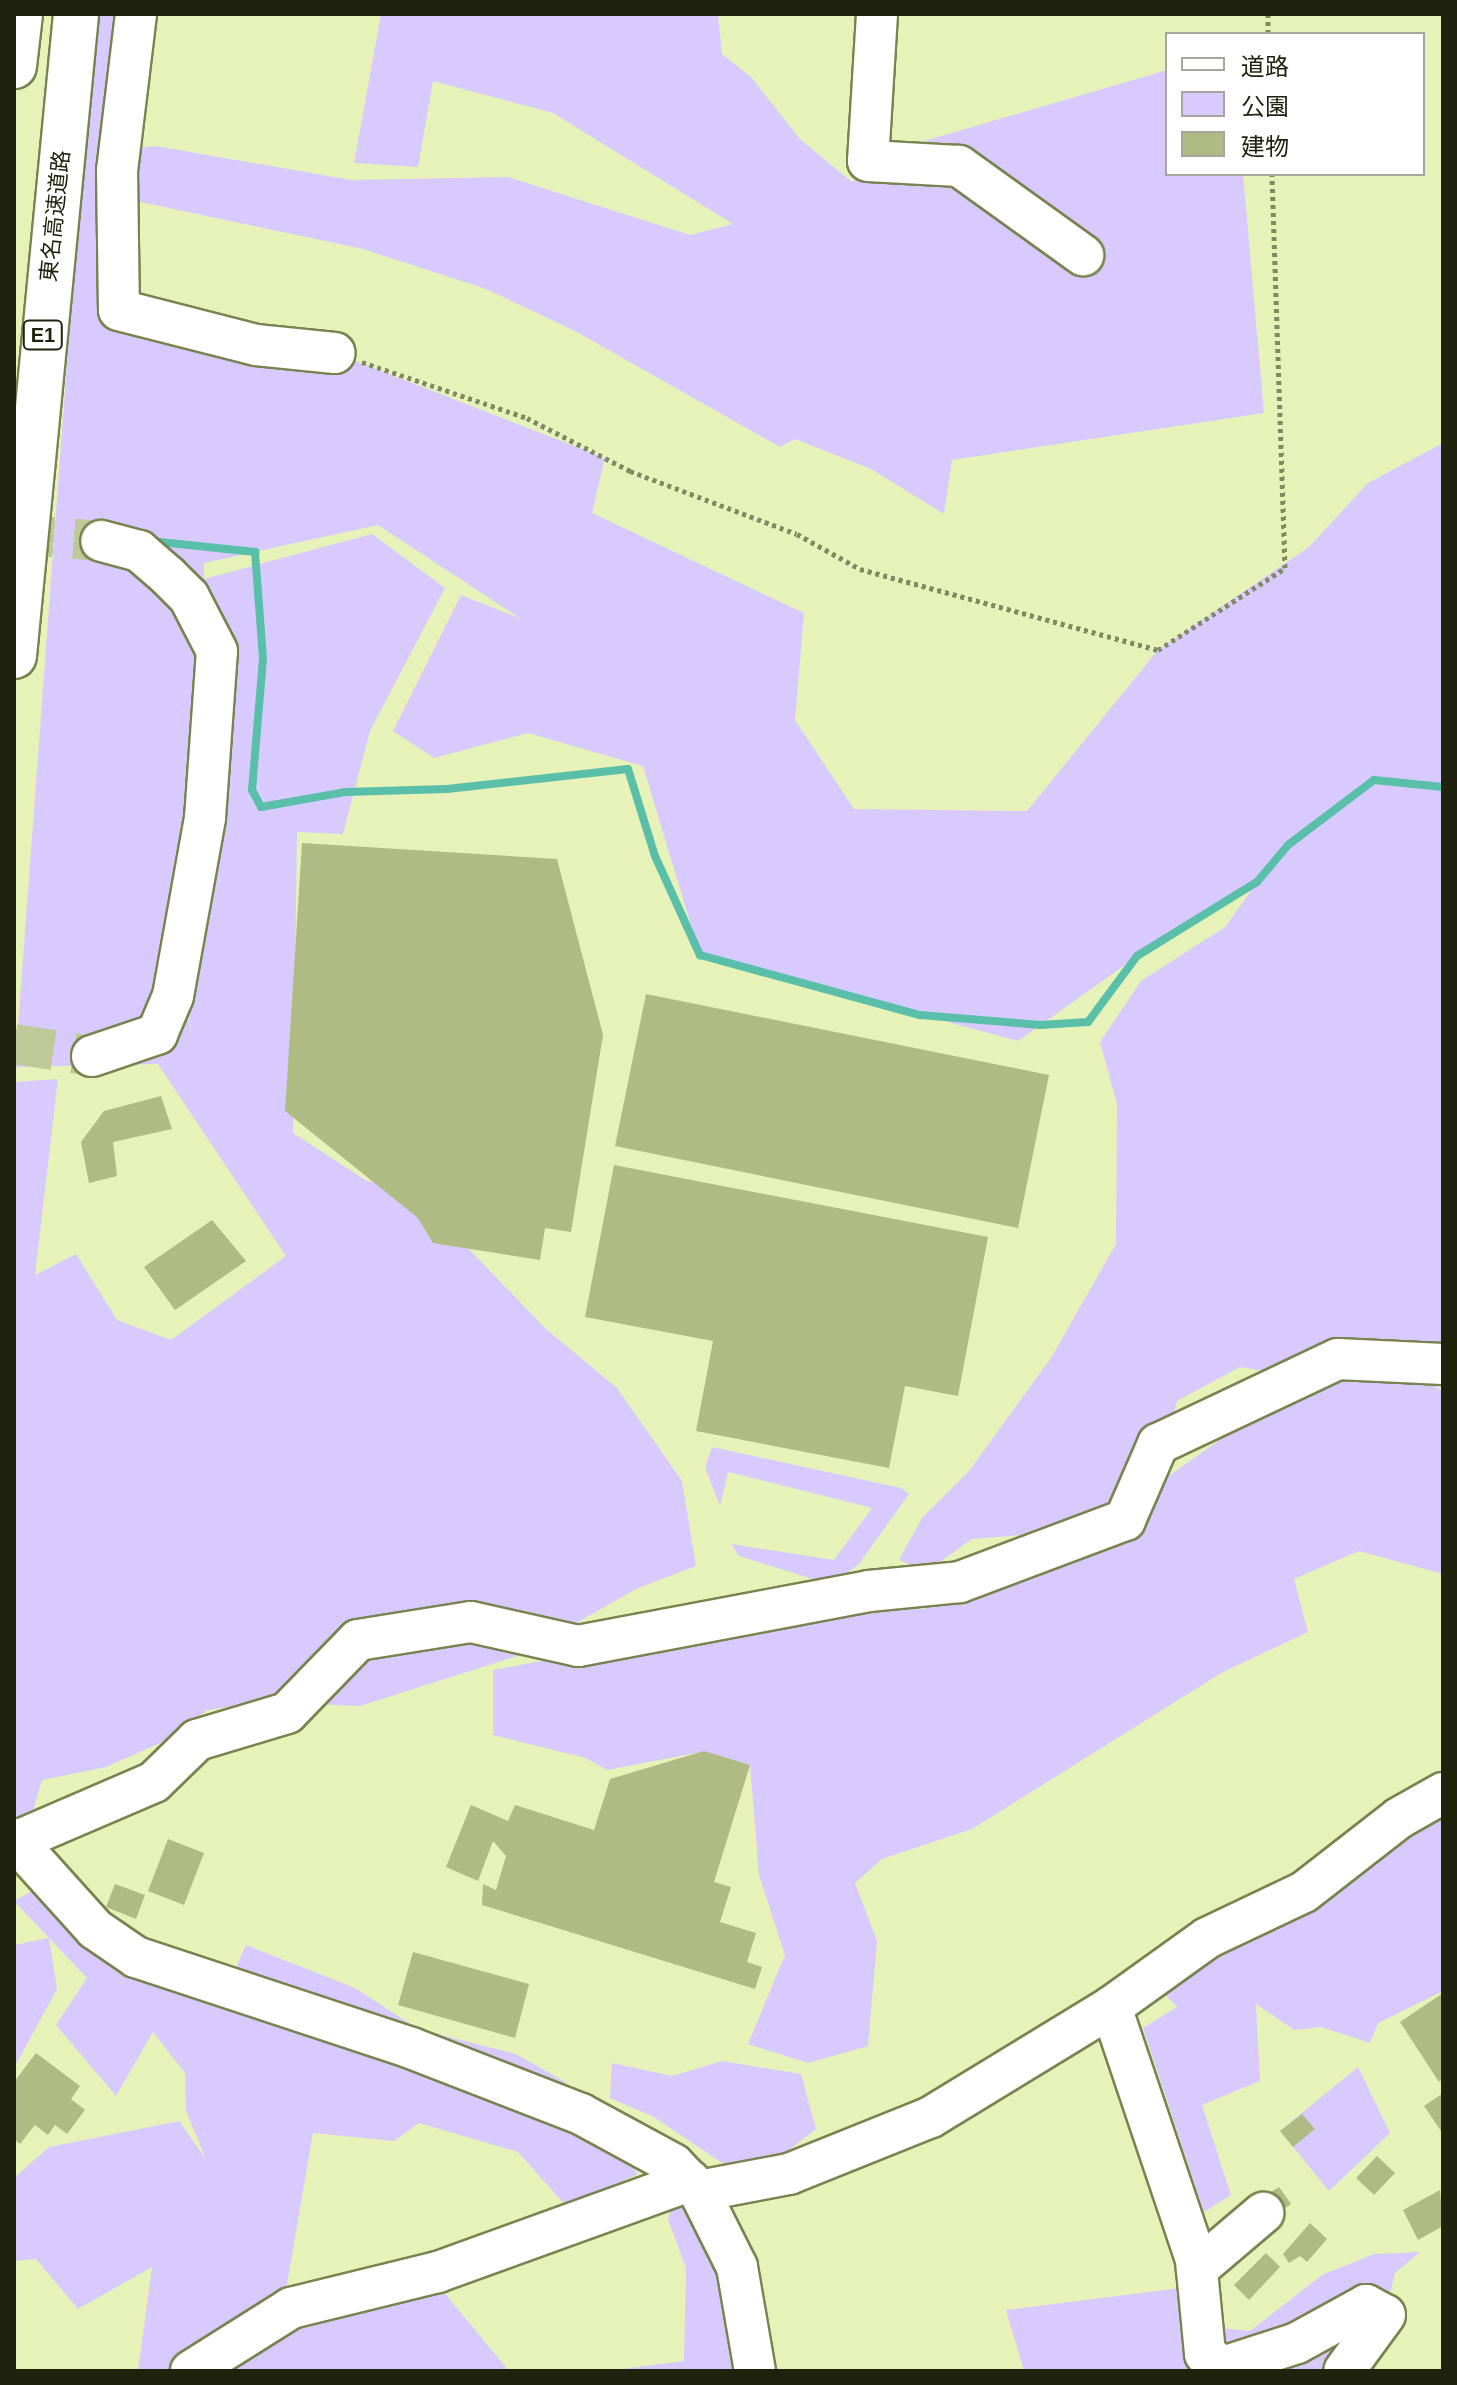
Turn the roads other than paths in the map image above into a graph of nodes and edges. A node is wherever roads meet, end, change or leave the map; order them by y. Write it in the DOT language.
graph roads {
  1 [pos="20,14"];
  2 [pos="76,14"];
  3 [pos="136,14"];
  4 [pos="877,14"];
  5 [pos="14,66"];
  6 [pos="1083,255"];
  7 [pos="335,353"];
  8 [pos="101,541"];
  9 [pos="14,656"];
  10 [pos="92,1056"];
  11 [pos="1443,1364"];
  12 [pos="1443,1793"];
  13 [pos="16,1840"];
  14 [pos="1111,2007"];
  15 [pos="694,2186"];
  16 [pos="1263,2213"];
  17 [pos="1197,2269"];
  18 [pos="191,2371"];
  19 [pos="755,2371"];
  20 [pos="1344,2371"];
  1 -- 5 [label="highway"];
  2 -- 9 [label="highway, 東名高速道路 / E1"];
  3 -- 7 [label="street"];
  4 -- 6 [label="street"];
  8 -- 10 [label="street"];
  11 -- 13 [label="street"];
  12 -- 14 [label="street"];
  13 -- 15 [label="street"];
  14 -- 15 [label="street"];
  14 -- 17 [label="street"];
  15 -- 18 [label="street"];
  15 -- 19 [label="street"];
  16 -- 17 [label="street"];
  17 -- 20 [label="street"];
}
